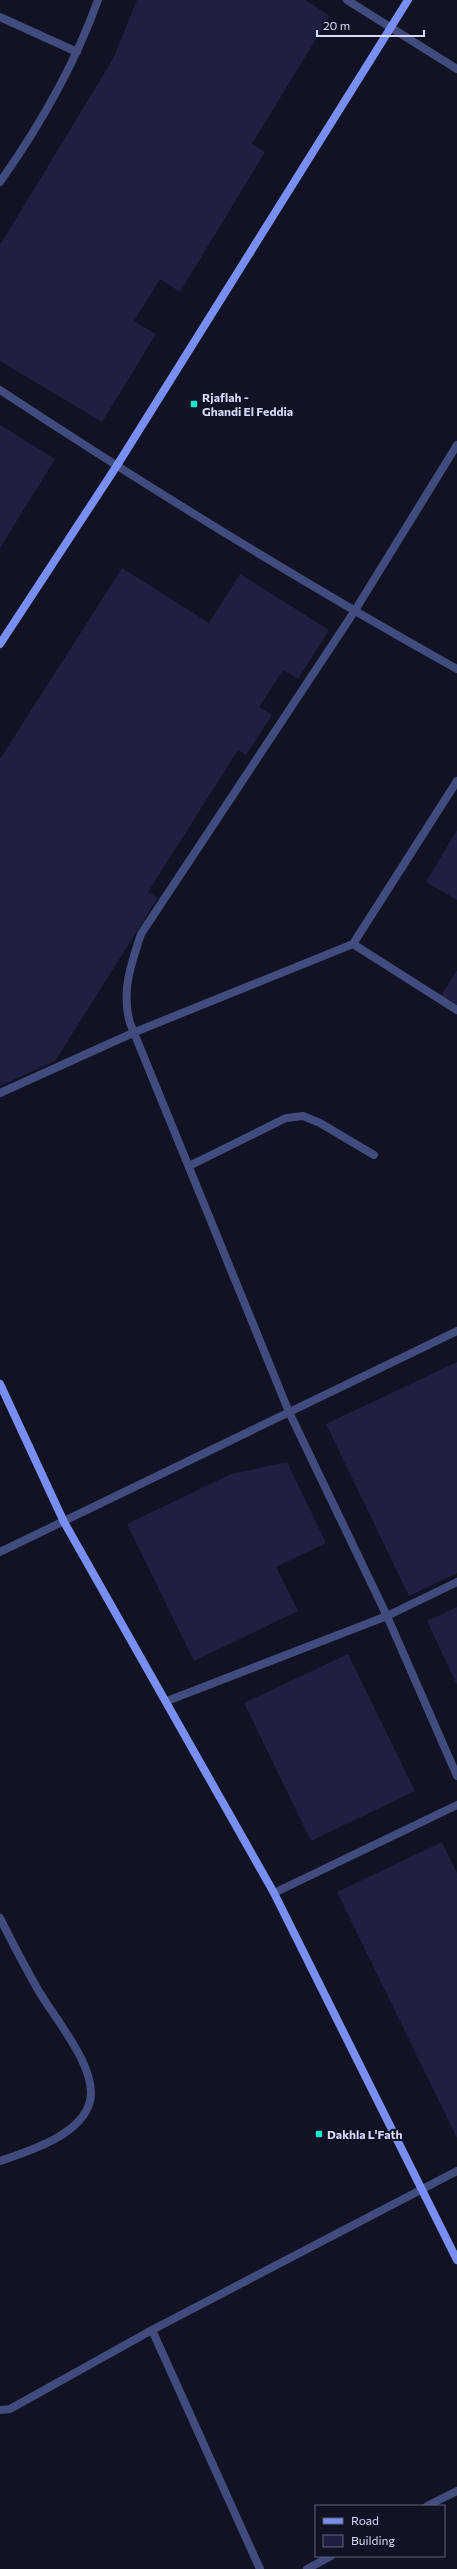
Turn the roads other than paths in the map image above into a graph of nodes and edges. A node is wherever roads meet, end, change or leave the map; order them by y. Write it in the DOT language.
graph roads {
  1 [pos="98,0"];
  2 [pos="347,0"];
  3 [pos="408,0"];
  4 [pos="0,17"];
  5 [pos="392,26"];
  6 [pos="76,52"];
  7 [pos="457,68"];
  8 [pos="0,182"];
  9 [pos="0,390"];
  10 [pos="457,445"];
  11 [pos="116,466"];
  12 [pos="354,612"];
  13 [pos="0,644"];
  14 [pos="457,669"];
  15 [pos="457,781"];
  16 [pos="353,944"];
  17 [pos="457,1010"];
  18 [pos="135,1032"];
  19 [pos="0,1092"];
  20 [pos="374,1155"];
  21 [pos="189,1166"];
  22 [pos="457,1331"];
  23 [pos="0,1384"];
  24 [pos="289,1412"];
  25 [pos="64,1522"];
  26 [pos="0,1552"];
  27 [pos="457,1582"];
  28 [pos="387,1616"];
  29 [pos="167,1701"];
  30 [pos="457,1776"];
  31 [pos="457,1805"];
  32 [pos="274,1893"];
  33 [pos="0,1918"];
  34 [pos="0,2161"];
  35 [pos="457,2170"];
  36 [pos="422,2188"];
  37 [pos="457,2260"];
  38 [pos="152,2330"];
  39 [pos="0,2410"];
  40 [pos="457,2490"];
  41 [pos="429,2505"];
  42 [pos="330,2557"];
  43 [pos="260,2569"];
  44 [pos="307,2569"];
  1 -- 6 [label="street"];
  2 -- 5 [label="street"];
  3 -- 5 [label="street"];
  4 -- 6 [label="street"];
  5 -- 7 [label="street"];
  5 -- 11 [label="street"];
  6 -- 8 [label="street"];
  9 -- 11 [label="street"];
  10 -- 12 [label="street"];
  11 -- 12 [label="street"];
  11 -- 13 [label="street"];
  12 -- 14 [label="street"];
  12 -- 18 [label="street"];
  15 -- 16 [label="street"];
  16 -- 17 [label="street"];
  16 -- 18 [label="street"];
  18 -- 19 [label="street"];
  18 -- 21 [label="street"];
  20 -- 21 [label="street"];
  21 -- 24 [label="street"];
  22 -- 24 [label="street"];
  23 -- 25 [label="street"];
  24 -- 25 [label="street"];
  24 -- 28 [label="street"];
  25 -- 26 [label="street"];
  25 -- 29 [label="street"];
  27 -- 28 [label="street"];
  28 -- 29 [label="street"];
  28 -- 30 [label="street"];
  29 -- 32 [label="street"];
  31 -- 32 [label="street"];
  32 -- 36 [label="street"];
  33 -- 34 [label="street"];
  35 -- 36 [label="street"];
  36 -- 37 [label="street"];
  36 -- 38 [label="street"];
  38 -- 39 [label="street"];
  38 -- 43 [label="street"];
  40 -- 41 [label="street"];
  42 -- 44 [label="street"];
}
